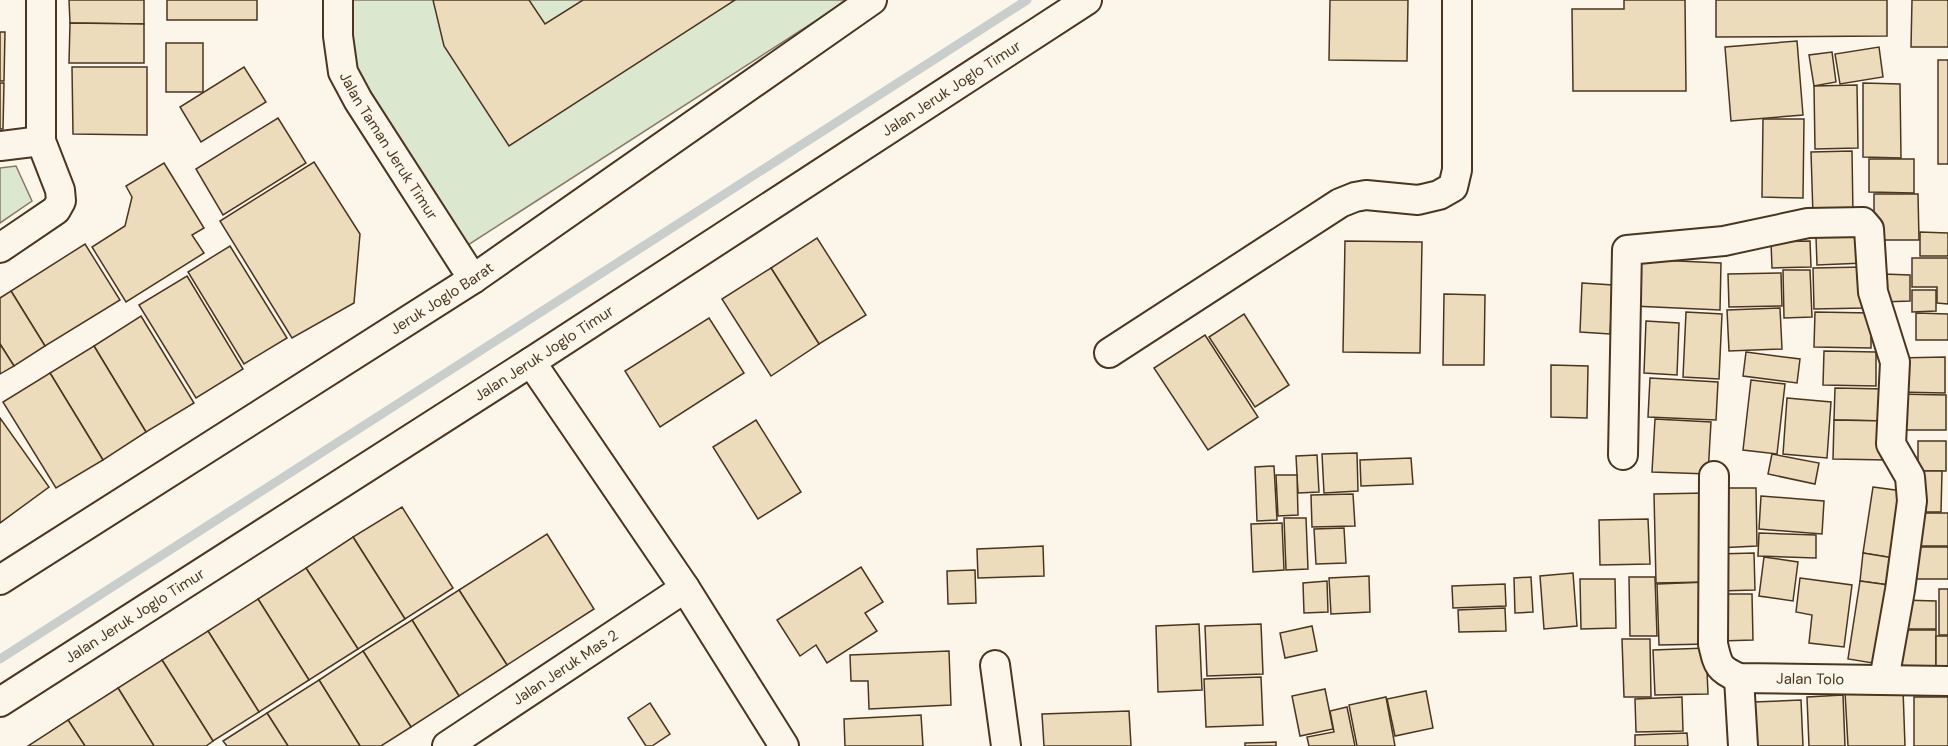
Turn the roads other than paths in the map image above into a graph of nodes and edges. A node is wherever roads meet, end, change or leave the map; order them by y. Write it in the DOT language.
graph roads {
  1 [pos="41,0"];
  2 [pos="338,0"];
  3 [pos="872,0"];
  4 [pos="1087,0"];
  5 [pos="1457,0"];
  6 [pos="41,141"];
  7 [pos="0,146"];
  8 [pos="0,248"];
  9 [pos="473,279"];
  10 [pos="1109,352"];
  11 [pos="531,362"];
  12 [pos="1623,455"];
  13 [pos="1714,476"];
  14 [pos="0,580"];
  15 [pos="685,588"];
  16 [pos="995,665"];
  17 [pos="1739,678"];
  18 [pos="1884,680"];
  19 [pos="1948,681"];
  20 [pos="0,702"];
  21 [pos="447,746"];
  22 [pos="784,746"];
  23 [pos="1006,746"];
  24 [pos="1743,746"];
  1 -- 6 [label="street"];
  2 -- 9 [label="street, Jalan Taman Jeruk Timur"];
  3 -- 9 [label="street, Jeruk Joglo Barat"];
  4 -- 11 [label="street, Jalan Jeruk Joglo Timur"];
  5 -- 10 [label="street"];
  6 -- 7 [label="street"];
  6 -- 8 [label="street"];
  9 -- 14 [label="street, Jeruk Joglo Barat"];
  11 -- 15 [label="street"];
  11 -- 20 [label="street, Jalan Jeruk Joglo Timur"];
  12 -- 18 [label="street"];
  13 -- 17 [label="street"];
  15 -- 21 [label="street, Jalan Jeruk Mas 2"];
  15 -- 22 [label="street"];
  16 -- 23 [label="street"];
  17 -- 18 [label="street, Jalan Tolo"];
  17 -- 24 [label="street"];
  18 -- 19 [label="street, Jalan Tolo"];
}
